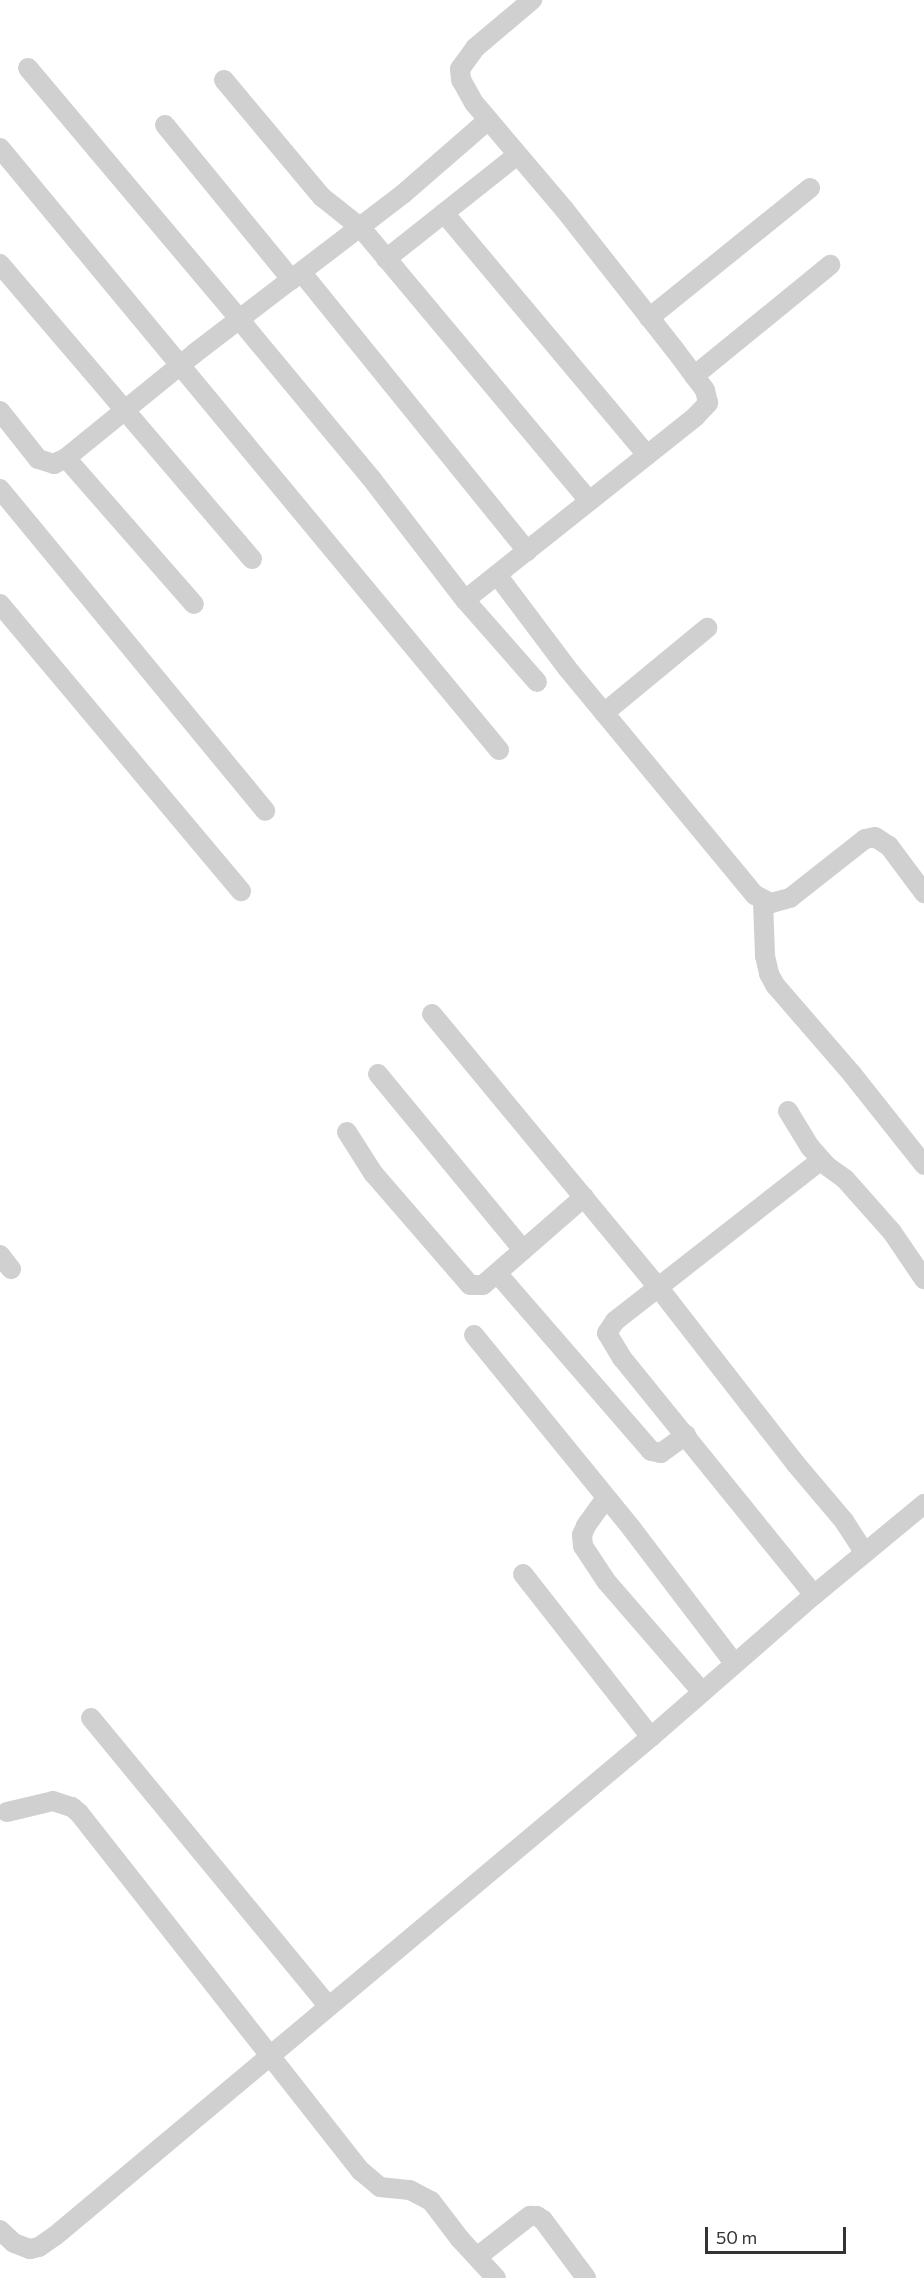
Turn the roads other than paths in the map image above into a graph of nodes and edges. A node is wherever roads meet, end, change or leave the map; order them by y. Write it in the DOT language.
graph roads {
  1 [pos="532,0"];
  2 [pos="28,68"];
  3 [pos="224,80"];
  4 [pos="488,120"];
  5 [pos="165,125"];
  6 [pos="0,148"];
  7 [pos="517,155"];
  8 [pos="810,188"];
  9 [pos="444,213"];
  10 [pos="360,228"];
  11 [pos="386,259"];
  12 [pos="0,264"];
  13 [pos="830,265"];
  14 [pos="297,276"];
  15 [pos="649,318"];
  16 [pos="239,319"];
  17 [pos="180,364"];
  18 [pos="694,376"];
  19 [pos="0,412"];
  20 [pos="126,412"];
  21 [pos="647,455"];
  22 [pos="66,458"];
  23 [pos="0,489"];
  24 [pos="589,501"];
  25 [pos="527,551"];
  26 [pos="252,559"];
  27 [pos="498,576"];
  28 [pos="465,600"];
  29 [pos="0,604"];
  30 [pos="194,604"];
  31 [pos="708,628"];
  32 [pos="537,682"];
  33 [pos="604,713"];
  34 [pos="499,750"];
  35 [pos="265,811"];
  36 [pos="241,891"];
  37 [pos="924,893"];
  38 [pos="763,901"];
  39 [pos="432,1014"];
  40 [pos="378,1074"];
  41 [pos="788,1111"];
  42 [pos="346,1132"];
  43 [pos="821,1160"];
  44 [pos="924,1165"];
  45 [pos="584,1197"];
  46 [pos="523,1250"];
  47 [pos="497,1273"];
  48 [pos="924,1279"];
  49 [pos="658,1287"];
  50 [pos="474,1335"];
  51 [pos="686,1435"];
  52 [pos="606,1498"];
  53 [pos="924,1504"];
  54 [pos="865,1553"];
  55 [pos="523,1574"];
  56 [pos="814,1595"];
  57 [pos="734,1663"];
  58 [pos="702,1692"];
  59 [pos="91,1718"];
  60 [pos="651,1737"];
  61 [pos="7,1812"];
  62 [pos="328,2006"];
  63 [pos="269,2054"];
  64 [pos="0,2230"];
  65 [pos="477,2258"];
  66 [pos="496,2278"];
  67 [pos="586,2278"];
  1 -- 4 [label="street"];
  2 -- 16 [label="street"];
  3 -- 10 [label="street"];
  4 -- 7 [label="street"];
  4 -- 10 [label="street"];
  5 -- 14 [label="street"];
  6 -- 17 [label="street"];
  7 -- 9 [label="street"];
  7 -- 15 [label="street"];
  8 -- 15 [label="street"];
  9 -- 11 [label="street"];
  9 -- 21 [label="street"];
  10 -- 11 [label="street"];
  10 -- 14 [label="street"];
  11 -- 24 [label="street"];
  12 -- 20 [label="street"];
  13 -- 18 [label="street"];
  14 -- 16 [label="street"];
  14 -- 25 [label="street"];
  15 -- 18 [label="street"];
  16 -- 17 [label="street"];
  16 -- 28 [label="street"];
  17 -- 20 [label="street"];
  17 -- 34 [label="street"];
  18 -- 21 [label="street"];
  19 -- 22 [label="street"];
  20 -- 22 [label="street"];
  20 -- 26 [label="street"];
  21 -- 24 [label="street"];
  22 -- 30 [label="street"];
  23 -- 35 [label="street"];
  24 -- 25 [label="street"];
  25 -- 27 [label="street"];
  27 -- 28 [label="street"];
  27 -- 33 [label="street"];
  28 -- 32 [label="street"];
  29 -- 36 [label="street"];
  31 -- 33 [label="street"];
  33 -- 38 [label="street"];
  37 -- 38 [label="street"];
  38 -- 44 [label="street"];
  39 -- 45 [label="street"];
  40 -- 46 [label="street"];
  41 -- 43 [label="street"];
  42 -- 47 [label="street"];
  43 -- 48 [label="street"];
  43 -- 49 [label="street"];
  45 -- 46 [label="street"];
  45 -- 49 [label="street"];
  46 -- 47 [label="street"];
  47 -- 51 [label="street"];
  49 -- 51 [label="street"];
  49 -- 54 [label="street"];
  50 -- 52 [label="street"];
  51 -- 56 [label="street"];
  52 -- 57 [label="street"];
  52 -- 58 [label="street"];
  53 -- 54 [label="street"];
  54 -- 56 [label="street"];
  55 -- 60 [label="street"];
  56 -- 57 [label="street"];
  57 -- 58 [label="street"];
  58 -- 60 [label="street"];
  59 -- 62 [label="street"];
  60 -- 62 [label="street"];
  61 -- 63 [label="street"];
  62 -- 63 [label="street"];
  63 -- 64 [label="street"];
  63 -- 65 [label="street"];
  65 -- 66 [label="street"];
  65 -- 67 [label="street"];
}
